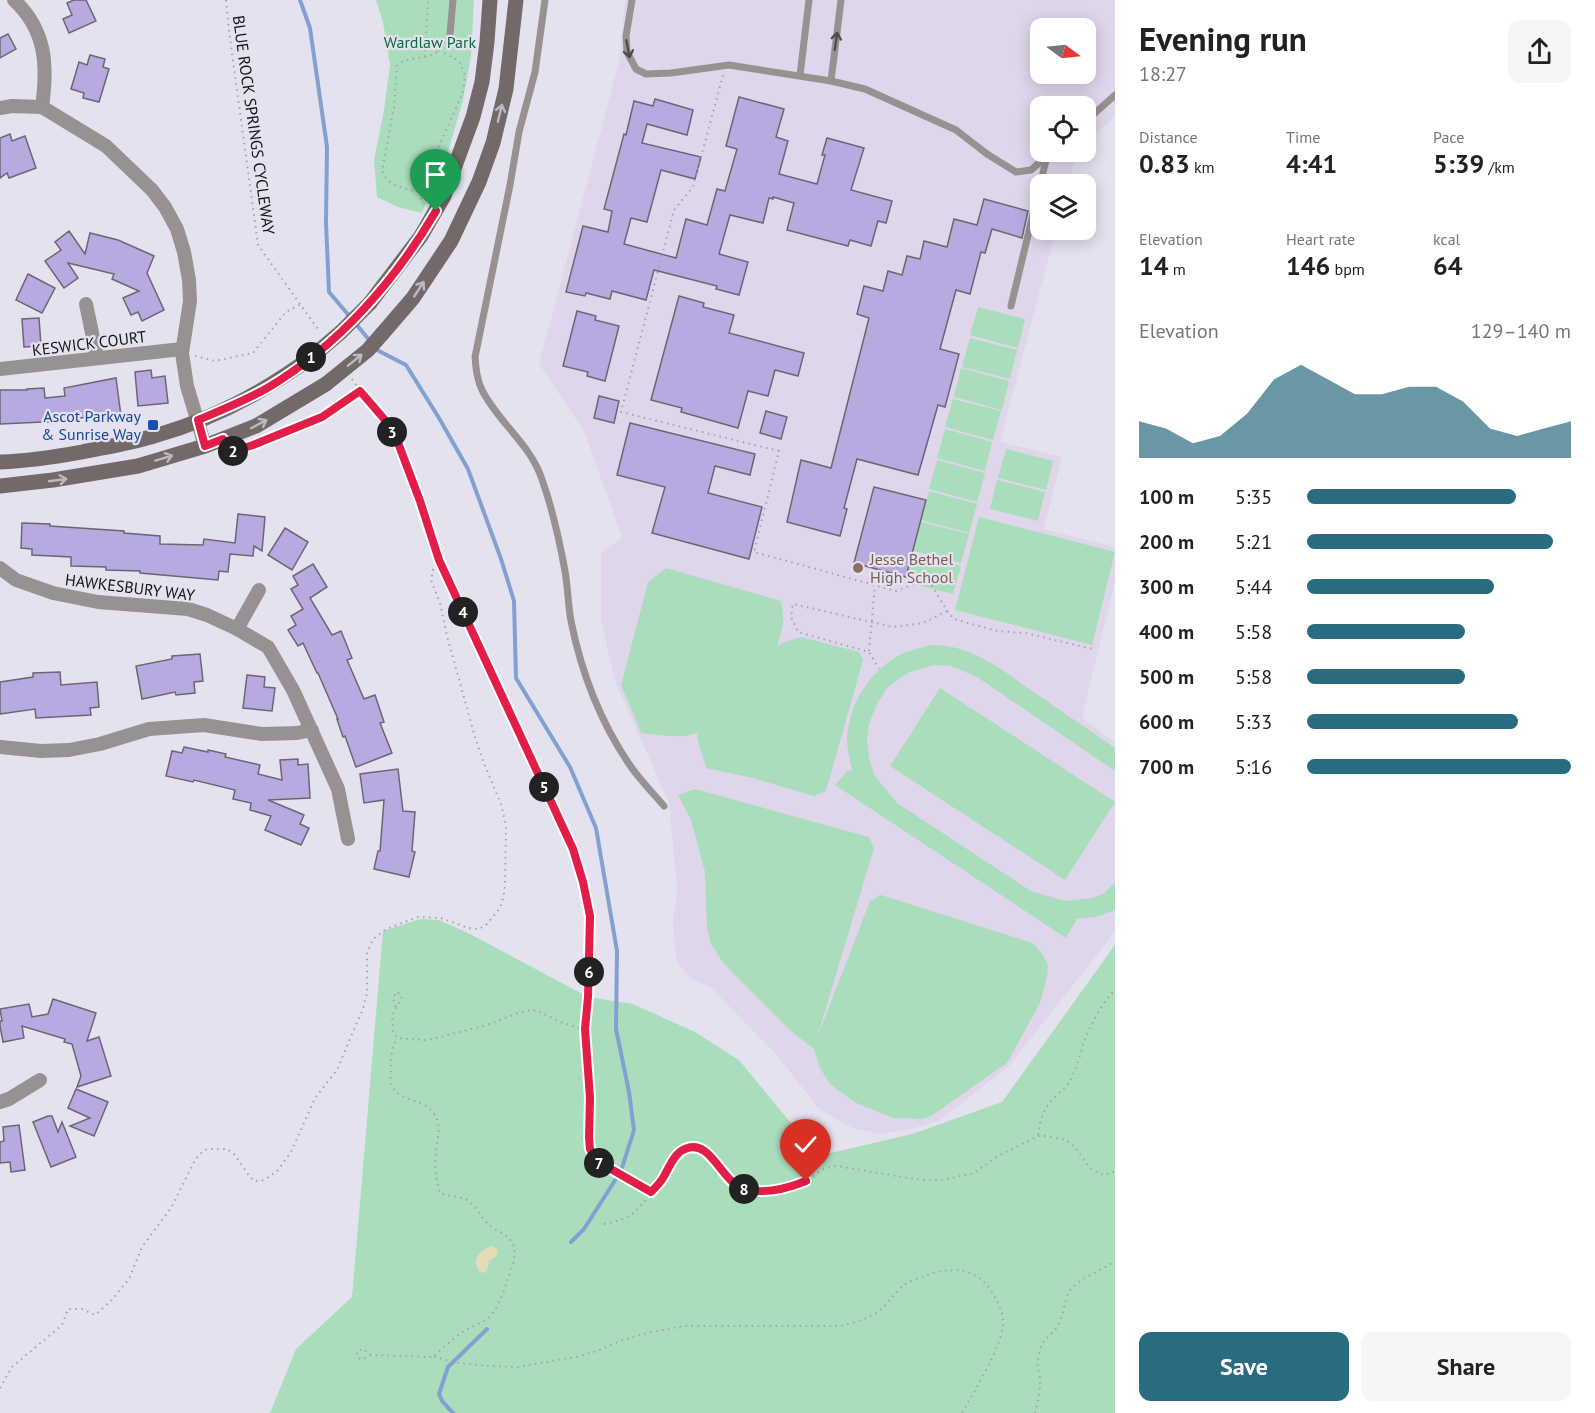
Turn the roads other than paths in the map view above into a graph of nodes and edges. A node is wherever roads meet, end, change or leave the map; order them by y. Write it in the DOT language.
graph roads {
  1 [pos="14,0"];
  2 [pos="453,0"];
  3 [pos="490,0"];
  4 [pos="516,0"];
  5 [pos="545,0"];
  6 [pos="632,0"];
  7 [pos="810,0"];
  8 [pos="841,0"];
  9 [pos="450,34"];
  10 [pos="800,75"];
  11 [pos="831,81"];
  12 [pos="1115,95"];
  13 [pos="42,107"];
  14 [pos="0,108"];
  15 [pos="1096,112"];
  16 [pos="1040,162"];
  17 [pos="1048,162"];
  18 [pos="86,304"];
  19 [pos="1011,306"];
  20 [pos="182,351"];
  21 [pos="97,357"];
  22 [pos="0,369"];
  23 [pos="198,420"];
  24 [pos="205,446"];
  25 [pos="0,462"];
  26 [pos="0,486"];
  27 [pos="0,568"];
  28 [pos="259,590"];
  29 [pos="237,629"];
  30 [pos="312,730"];
  31 [pos="0,747"];
  32 [pos="664,806"];
  33 [pos="348,839"];
  34 [pos="40,1080"];
  35 [pos="0,1102"];
  1 -- 13 [label="street"];
  2 -- 9 [label="lane"];
  3 -- 23 [label="main road, bridge"];
  24 -- 4 [label="main road, one-way, bridge"];
  5 -- 32 [label="lane"];
  6 -- 10 [label="lane, one-way"];
  7 -- 10 [label="lane"];
  11 -- 8 [label="lane, one-way"];
  10 -- 11 [label="lane"];
  11 -- 16 [label="lane"];
  12 -- 15 [label="lane"];
  13 -- 14 [label="street"];
  13 -- 20 [label="street"];
  17 -- 19 [label="lane"];
  18 -- 21 [label="street"];
  20 -- 21 [label="street, KESWICK COURT"];
  20 -- 23 [label="street"];
  21 -- 22 [label="street, KESWICK COURT"];
  23 -- 24 [label="street"];
  23 -- 25 [label="main road"];
  26 -- 24 [label="main road, one-way"];
  27 -- 29 [label="street, HAWKESBURY WAY"];
  28 -- 29 [label="street"];
  29 -- 30 [label="street, HAWKESBURY WAY"];
  30 -- 31 [label="street"];
  30 -- 33 [label="street, HAWKESBURY WAY"];
  34 -- 35 [label="street"];
}
